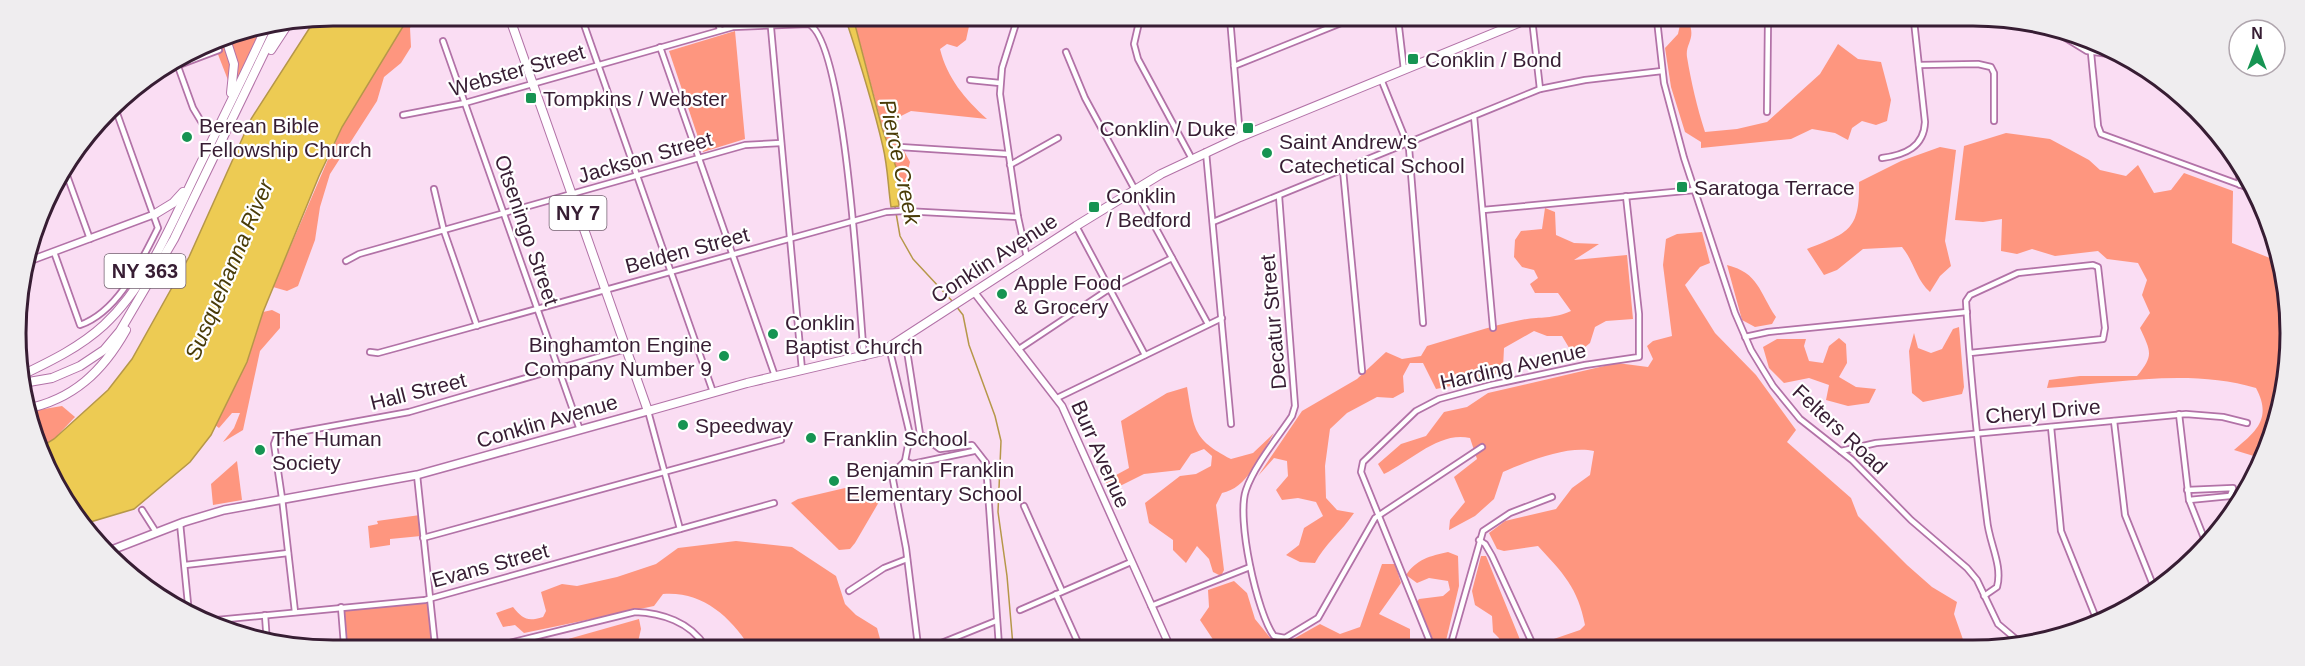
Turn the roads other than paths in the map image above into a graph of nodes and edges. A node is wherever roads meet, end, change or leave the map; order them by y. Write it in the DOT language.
graph roads {
  1 [pos="513,26"];
  2 [pos="585,26"];
  3 [pos="719,26"];
  4 [pos="753,26"];
  5 [pos="770,26"];
  6 [pos="811,26"];
  7 [pos="1015,26"];
  8 [pos="1138,26"];
  9 [pos="1231,26"];
  10 [pos="1334,26"];
  11 [pos="1399,26"];
  12 [pos="1502,26"];
  13 [pos="1531,26"];
  14 [pos="1657,26"];
  15 [pos="1768,26"];
  16 [pos="1915,26"];
  17 [pos="285,29"];
  18 [pos="720,30"];
  19 [pos="275,31"];
  20 [pos="263,33"];
  21 [pos="444,41"];
  22 [pos="228,44"];
  23 [pos="2076,44"];
  24 [pos="660,47"];
  25 [pos="219,50"];
  26 [pos="1066,52"];
  27 [pos="2091,53"];
  28 [pos="2101,54"];
  29 [pos="196,58"];
  30 [pos="598,64"];
  31 [pos="1919,65"];
  32 [pos="1234,66"];
  33 [pos="178,67"];
  34 [pos="1404,70"];
  35 [pos="1662,71"];
  36 [pos="1381,79"];
  37 [pos="970,80"];
  38 [pos="533,83"];
  39 [pos="1000,83"];
  40 [pos="1540,89"];
  41 [pos="246,93"];
  42 [pos="465,103"];
  43 [pos="1767,112"];
  44 [pos="117,115"];
  45 [pos="403,115"];
  46 [pos="1474,117"];
  47 [pos="1994,121"];
  48 [pos="202,123"];
  49 [pos="218,127"];
  50 [pos="1240,137"];
  51 [pos="1058,138"];
  52 [pos="781,143"];
  53 [pos="1407,143"];
  54 [pos="900,147"];
  55 [pos="1206,152"];
  56 [pos="1008,154"];
  57 [pos="1882,158"];
  58 [pos="700,159"];
  59 [pos="1192,159"];
  60 [pos="1010,165"];
  61 [pos="198,168"];
  62 [pos="1343,170"];
  63 [pos="637,177"];
  64 [pos="68,178"];
  65 [pos="2240,185"];
  66 [pos="434,189"];
  67 [pos="1135,189"];
  68 [pos="1695,190"];
  69 [pos="572,195"];
  70 [pos="1279,196"];
  71 [pos="1626,196"];
  72 [pos="1483,210"];
  73 [pos="154,214"];
  74 [pos="504,214"];
  75 [pos="1018,216"];
  76 [pos="851,222"];
  77 [pos="1213,222"];
  78 [pos="1076,226"];
  79 [pos="444,231"];
  80 [pos="90,239"];
  81 [pos="790,239"];
  82 [pos="54,252"];
  83 [pos="733,254"];
  84 [pos="1027,258"];
  85 [pos="1172,258"];
  86 [pos="34,259"];
  87 [pos="346,261"];
  88 [pos="157,269"];
  89 [pos="670,271"];
  90 [pos="1109,289"];
  91 [pos="605,290"];
  92 [pos="974,292"];
  93 [pos="537,309"];
  94 [pos="1966,312"];
  95 [pos="1222,318"];
  96 [pos="1423,323"];
  97 [pos="1208,324"];
  98 [pos="477,326"];
  99 [pos="1493,328"];
  100 [pos="905,338"];
  101 [pos="1745,338"];
  102 [pos="889,347"];
  103 [pos="1019,349"];
  104 [pos="626,350"];
  105 [pos="370,352"];
  106 [pos="1970,353"];
  107 [pos="1145,355"];
  108 [pos="864,357"];
  109 [pos="559,369"];
  110 [pos="802,370"];
  111 [pos="1362,371"];
  112 [pos="28,374"];
  113 [pos="775,376"];
  114 [pos="29,377"];
  115 [pos="713,392"];
  116 [pos="1057,398"];
  117 [pos="34,406"];
  118 [pos="648,411"];
  119 [pos="2179,414"];
  120 [pos="2114,421"];
  121 [pos="2247,423"];
  122 [pos="1231,424"];
  123 [pos="2051,427"];
  124 [pos="580,430"];
  125 [pos="1978,433"];
  126 [pos="920,434"];
  127 [pos="910,435"];
  128 [pos="782,440"];
  129 [pos="1482,447"];
  130 [pos="940,449"];
  131 [pos="974,451"];
  132 [pos="1841,451"];
  133 [pos="939,459"];
  134 [pos="905,461"];
  135 [pos="665,472"];
  136 [pos="417,475"];
  137 [pos="2187,490"];
  138 [pos="282,498"];
  139 [pos="1552,498"];
  140 [pos="2189,500"];
  141 [pos="774,503"];
  142 [pos="1024,506"];
  143 [pos="142,510"];
  144 [pos="1380,515"];
  145 [pos="180,523"];
  146 [pos="680,529"];
  147 [pos="156,532"];
  148 [pos="2203,536"];
  149 [pos="423,538"];
  150 [pos="1479,540"];
  151 [pos="117,551"];
  152 [pos="288,553"];
  153 [pos="907,559"];
  154 [pos="1131,562"];
  155 [pos="185,565"];
  156 [pos="1250,567"];
  157 [pos="2152,582"];
  158 [pos="849,591"];
  159 [pos="1059,593"];
  160 [pos="1984,596"];
  161 [pos="430,599"];
  162 [pos="188,604"];
  163 [pos="1151,606"];
  164 [pos="341,607"];
  165 [pos="1020,610"];
  166 [pos="295,612"];
  167 [pos="265,615"];
  168 [pos="2095,615"];
  169 [pos="222,619"];
  170 [pos="996,621"];
  171 [pos="266,633"];
  172 [pos="2014,638"];
  173 [pos="344,640"];
  174 [pos="434,640"];
  175 [pos="521,640"];
  176 [pos="700,640"];
  177 [pos="917,640"];
  178 [pos="949,640"];
  179 [pos="998,640"];
  180 [pos="1078,640"];
  181 [pos="1167,640"];
  182 [pos="1429,640"];
  183 [pos="1452,640"];
  184 [pos="1531,640"];
  1 -- 38 [label="main road, NY 7"];
  2 -- 30 [label="street"];
  3 -- 18 [label="street"];
  4 -- 18 [label="street, Webster Street"];
  5 -- 52 [label="street"];
  6 -- 76 [label="street, Webster Street"];
  7 -- 39 [label="street"];
  8 -- 59 [label="street"];
  9 -- 32 [label="street"];
  10 -- 32 [label="street"];
  11 -- 34 [label="street"];
  12 -- 34 [label="main road, Conklin Avenue"];
  13 -- 40 [label="street"];
  14 -- 35 [label="street, Felters Road"];
  15 -- 43 [label="street"];
  16 -- 31 [label="street"];
  17 -- 41 [label="main road"];
  18 -- 24 [label="street, Webster Street"];
  19 -- 41 [label="main road, NY 363"];
  20 -- 49 [label="main road, NY 363"];
  21 -- 42 [label="street, Otseningo Street"];
  22 -- 49 [label="main road"];
  23 -- 27 [label="street"];
  24 -- 30 [label="street, Webster Street"];
  24 -- 58 [label="street"];
  25 -- 29 [label="street"];
  26 -- 67 [label="street"];
  27 -- 28 [label="street"];
  27 -- 65 [label="street"];
  30 -- 38 [label="street, Webster Street"];
  30 -- 63 [label="street"];
  31 -- 47 [label="street"];
  31 -- 57 [label="street"];
  32 -- 50 [label="street"];
  33 -- 48 [label="street"];
  34 -- 36 [label="main road, Conklin Avenue"];
  35 -- 40 [label="street"];
  35 -- 68 [label="street, Felters Road"];
  36 -- 50 [label="main road, Conklin Avenue"];
  36 -- 53 [label="street"];
  37 -- 39 [label="street"];
  38 -- 42 [label="street, Webster Street"];
  38 -- 69 [label="main road, NY 7"];
  39 -- 56 [label="street"];
  40 -- 46 [label="street"];
  41 -- 88 [label="main road, NY 363"];
  42 -- 45 [label="street, Webster Street"];
  42 -- 74 [label="street, Otseningo Street"];
  44 -- 73 [label="street"];
  46 -- 53 [label="street"];
  46 -- 72 [label="street"];
  49 -- 61 [label="main road, NY 363"];
  50 -- 55 [label="main road, Conklin Avenue"];
  51 -- 60 [label="street"];
  52 -- 58 [label="street, Jackson Street"];
  52 -- 81 [label="street"];
  53 -- 62 [label="street"];
  53 -- 96 [label="street"];
  54 -- 56 [label="street"];
  55 -- 59 [label="main road, Conklin Avenue"];
  55 -- 77 [label="street"];
  56 -- 60 [label="street"];
  58 -- 63 [label="street, Jackson Street"];
  58 -- 83 [label="street"];
  59 -- 67 [label="main road, Conklin Avenue"];
  60 -- 75 [label="street"];
  61 -- 73 [label="main road"];
  61 -- 112 [label="main road, NY 363"];
  62 -- 70 [label="street"];
  62 -- 111 [label="street"];
  63 -- 69 [label="street, Jackson Street"];
  63 -- 89 [label="street"];
  64 -- 80 [label="street"];
  66 -- 79 [label="street"];
  67 -- 78 [label="main road, Conklin Avenue"];
  67 -- 85 [label="street"];
  68 -- 71 [label="street"];
  68 -- 101 [label="street, Felters Road"];
  69 -- 74 [label="street, Jackson Street"];
  69 -- 91 [label="main road, NY 7"];
  70 -- 77 [label="street"];
  70 -- 156 [label="street, Decatur Street"];
  71 -- 72 [label="street"];
  71 -- 144 [label="street, Harding Avenue"];
  72 -- 99 [label="street"];
  73 -- 80 [label="street"];
  73 -- 82 [label="street"];
  74 -- 79 [label="street, Jackson Street"];
  74 -- 93 [label="street, Otseningo Street"];
  75 -- 76 [label="street, Belden Street"];
  75 -- 84 [label="street"];
  76 -- 81 [label="street, Belden Street"];
  76 -- 108 [label="street"];
  77 -- 95 [label="street"];
  78 -- 84 [label="main road, Conklin Avenue"];
  78 -- 90 [label="street"];
  79 -- 87 [label="street, Jackson Street"];
  79 -- 98 [label="street"];
  80 -- 82 [label="street"];
  81 -- 83 [label="street, Belden Street"];
  81 -- 110 [label="street"];
  82 -- 86 [label="street"];
  83 -- 89 [label="street, Belden Street"];
  83 -- 113 [label="street"];
  84 -- 92 [label="main road, Conklin Avenue"];
  85 -- 90 [label="street"];
  85 -- 97 [label="street"];
  88 -- 114 [label="main road, NY 363"];
  88 -- 117 [label="main road"];
  89 -- 91 [label="street, Belden Street"];
  89 -- 115 [label="street"];
  90 -- 103 [label="street"];
  90 -- 107 [label="street"];
  91 -- 93 [label="street, Belden Street"];
  91 -- 104 [label="main road, NY 7"];
  92 -- 100 [label="main road, Conklin Avenue"];
  92 -- 103 [label="street, Burr Avenue"];
  93 -- 98 [label="street, Belden Street"];
  93 -- 109 [label="street, Otseningo Street"];
  94 -- 101 [label="street"];
  94 -- 106 [label="street"];
  94 -- 106 [label="street"];
  95 -- 97 [label="street"];
  95 -- 122 [label="street"];
  97 -- 107 [label="street"];
  98 -- 105 [label="street, Belden Street"];
  100 -- 102 [label="main road, Conklin Avenue"];
  100 -- 126 [label="street"];
  101 -- 132 [label="street, Felters Road"];
  102 -- 108 [label="main road, Conklin Avenue"];
  102 -- 127 [label="street"];
  103 -- 116 [label="street, Burr Avenue"];
  104 -- 109 [label="street, Hall Street"];
  104 -- 118 [label="main road, NY 7"];
  106 -- 125 [label="street"];
  107 -- 116 [label="street"];
  108 -- 110 [label="main road, Conklin Avenue"];
  109 -- 124 [label="street, Otseningo Street"];
  109 -- 138 [label="street, Hall Street"];
  110 -- 113 [label="main road, Conklin Avenue"];
  113 -- 115 [label="main road, Conklin Avenue"];
  115 -- 118 [label="main road, Conklin Avenue"];
  116 -- 154 [label="street, Burr Avenue"];
  118 -- 124 [label="main road, Conklin Avenue"];
  118 -- 135 [label="street"];
  119 -- 120 [label="street, Cheryl Drive"];
  119 -- 121 [label="street, Cheryl Drive"];
  119 -- 137 [label="street"];
  120 -- 123 [label="street, Cheryl Drive"];
  120 -- 157 [label="street"];
  123 -- 125 [label="street, Cheryl Drive"];
  123 -- 168 [label="street"];
  124 -- 136 [label="main road, Conklin Avenue"];
  125 -- 132 [label="street, Cheryl Drive"];
  125 -- 160 [label="street"];
  126 -- 127 [label="street"];
  126 -- 130 [label="street"];
  127 -- 134 [label="street"];
  128 -- 135 [label="street"];
  129 -- 144 [label="street, Decatur Street"];
  130 -- 131 [label="street"];
  130 -- 133 [label="street"];
  131 -- 133 [label="street"];
  131 -- 170 [label="street"];
  132 -- 160 [label="street, Felters Road"];
  133 -- 134 [label="street"];
  134 -- 153 [label="street"];
  135 -- 146 [label="street"];
  135 -- 149 [label="street"];
  136 -- 138 [label="main road, Conklin Avenue"];
  136 -- 149 [label="street"];
  137 -- 140 [label="street"];
  137 -- 140 [label="street"];
  138 -- 145 [label="main road, Conklin Avenue"];
  138 -- 152 [label="street"];
  139 -- 150 [label="street"];
  140 -- 148 [label="street"];
  141 -- 146 [label="street, Evans Street"];
  142 -- 159 [label="street"];
  143 -- 147 [label="street"];
  144 -- 156 [label="street, Decatur Street"];
  144 -- 182 [label="street, Harding Avenue"];
  145 -- 147 [label="main road, Conklin Avenue"];
  145 -- 155 [label="street"];
  146 -- 161 [label="street, Evans Street"];
  147 -- 151 [label="main road, Conklin Avenue"];
  149 -- 161 [label="street"];
  150 -- 183 [label="street"];
  150 -- 184 [label="street"];
  152 -- 155 [label="street"];
  152 -- 166 [label="street"];
  153 -- 158 [label="street"];
  153 -- 177 [label="street"];
  154 -- 159 [label="street"];
  154 -- 163 [label="street, Burr Avenue"];
  155 -- 162 [label="street"];
  156 -- 163 [label="street"];
  159 -- 165 [label="street"];
  159 -- 180 [label="street"];
  160 -- 172 [label="street, Felters Road"];
  161 -- 164 [label="street, Evans Street"];
  161 -- 174 [label="street"];
  163 -- 181 [label="street, Burr Avenue"];
  164 -- 166 [label="street, Evans Street"];
  164 -- 173 [label="street"];
  166 -- 167 [label="street, Evans Street"];
  167 -- 169 [label="street, Evans Street"];
  167 -- 171 [label="street"];
  170 -- 178 [label="street"];
  170 -- 179 [label="street"];
  175 -- 176 [label="street"];
}
